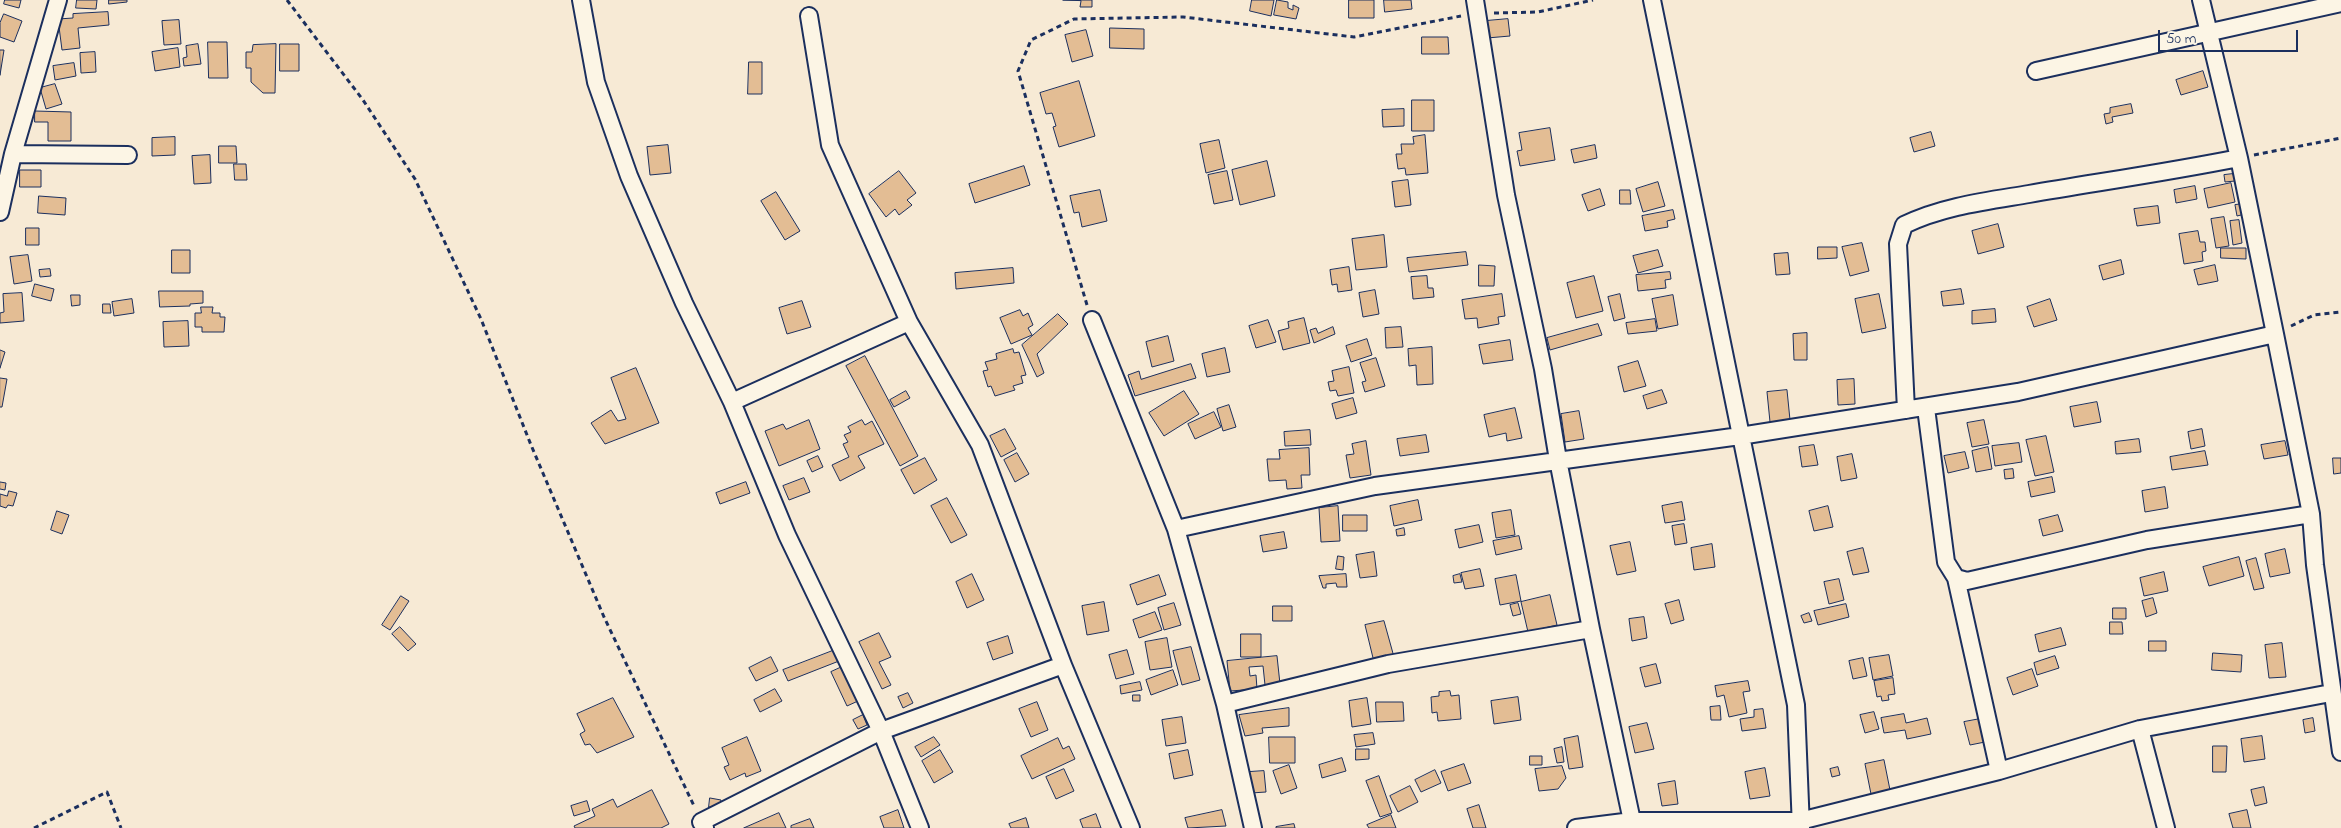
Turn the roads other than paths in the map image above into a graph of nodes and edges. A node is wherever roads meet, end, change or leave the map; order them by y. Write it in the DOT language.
graph roads {
  1 [pos="58,0"];
  2 [pos="581,0"];
  3 [pos="1652,0"];
  4 [pos="2201,0"];
  5 [pos="2341,3"];
  6 [pos="1475,7"];
  7 [pos="809,16"];
  8 [pos="2210,33"];
  9 [pos="2036,71"];
  10 [pos="13,154"];
  11 [pos="128,155"];
  12 [pos="2239,158"];
  13 [pos="0,212"];
  14 [pos="1092,320"];
  15 [pos="909,322"];
  16 [pos="2275,334"];
  17 [pos="732,402"];
  18 [pos="1926,408"];
  19 [pos="1906,410"];
  20 [pos="1740,436"];
  21 [pos="1558,460"];
  22 [pos="2311,514"];
  23 [pos="1176,529"];
  24 [pos="1956,578"];
  25 [pos="1591,630"];
  26 [pos="1063,665"];
  27 [pos="2335,669"];
  28 [pos="2332,693"];
  29 [pos="1226,704"];
  30 [pos="2140,729"];
  31 [pos="882,731"];
  32 [pos="2341,752"];
  33 [pos="1999,771"];
  34 [pos="1632,821"];
  35 [pos="1801,824"];
  36 [pos="703,825"];
  37 [pos="920,828"];
  38 [pos="1131,828"];
  39 [pos="1253,828"];
  40 [pos="1576,828"];
  41 [pos="2166,828"];
  1 -- 10 [label="street"];
  2 -- 17 [label="street"];
  3 -- 20 [label="street"];
  4 -- 8 [label="street"];
  5 -- 8 [label="street"];
  6 -- 21 [label="street"];
  7 -- 15 [label="street"];
  8 -- 9 [label="street"];
  8 -- 12 [label="street"];
  10 -- 11 [label="street"];
  10 -- 13 [label="street"];
  12 -- 16 [label="street"];
  12 -- 19 [label="street"];
  14 -- 23 [label="street"];
  15 -- 17 [label="street"];
  15 -- 26 [label="street"];
  16 -- 18 [label="street"];
  16 -- 22 [label="street"];
  17 -- 31 [label="street"];
  18 -- 19 [label="street"];
  18 -- 24 [label="street"];
  19 -- 20 [label="street"];
  20 -- 21 [label="street"];
  20 -- 35 [label="street"];
  21 -- 23 [label="street"];
  21 -- 25 [label="street"];
  22 -- 24 [label="street"];
  22 -- 27 [label="street"];
  23 -- 29 [label="street"];
  24 -- 33 [label="street"];
  25 -- 29 [label="street"];
  25 -- 34 [label="street"];
  26 -- 31 [label="street"];
  26 -- 38 [label="street"];
  27 -- 28 [label="street"];
  28 -- 30 [label="street"];
  28 -- 32 [label="street"];
  29 -- 39 [label="street"];
  30 -- 33 [label="street"];
  30 -- 41 [label="street"];
  31 -- 36 [label="street"];
  31 -- 37 [label="street"];
  33 -- 35 [label="street"];
  34 -- 35 [label="street"];
  34 -- 40 [label="street"];
}
